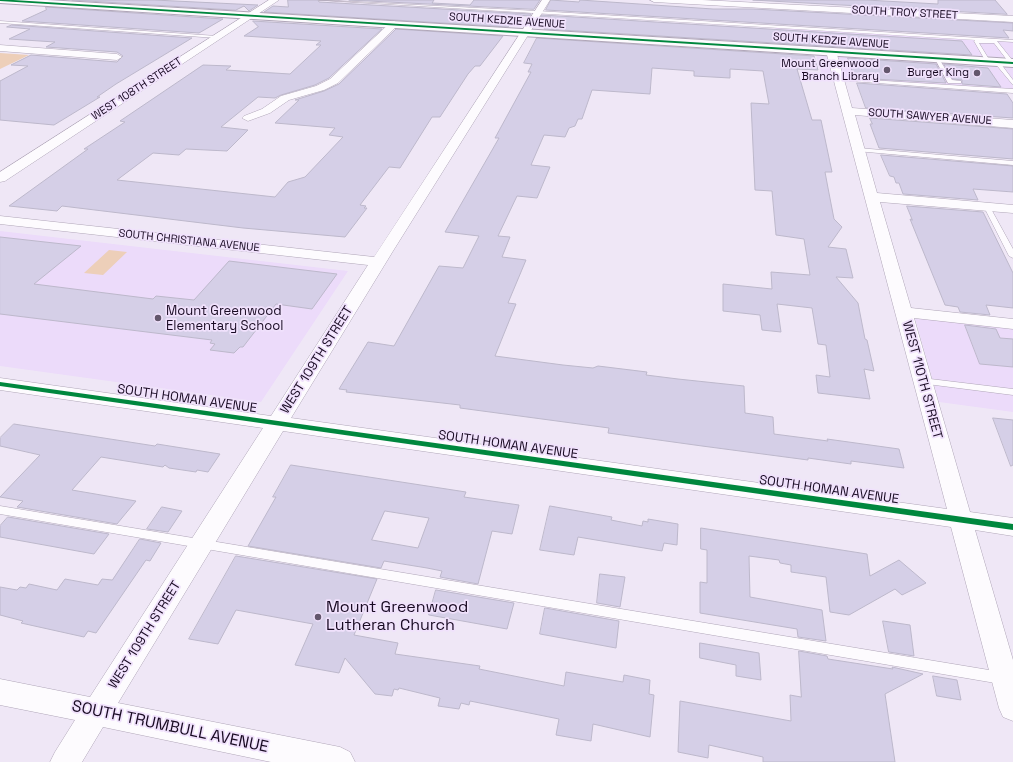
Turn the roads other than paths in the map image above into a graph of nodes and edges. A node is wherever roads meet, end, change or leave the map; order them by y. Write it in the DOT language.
graph roads {
  1 [pos="4,0"];
  2 [pos="275,0"];
  3 [pos="321,0"];
  4 [pos="546,0"];
  5 [pos="654,0"];
  6 [pos="0,1"];
  7 [pos="538,13"];
  8 [pos="251,16"];
  9 [pos="1013,19"];
  10 [pos="0,22"];
  11 [pos="394,24"];
  12 [pos="525,32"];
  13 [pos="217,37"];
  14 [pos="1013,40"];
  15 [pos="0,48"];
  16 [pos="831,51"];
  17 [pos="117,57"];
  18 [pos="936,58"];
  19 [pos="992,61"];
  20 [pos="1013,63"];
  21 [pos="838,79"];
  22 [pos="1013,85"];
  23 [pos="1013,91"];
  24 [pos="847,111"];
  25 [pos="248,118"];
  26 [pos="1013,124"];
  27 [pos="858,150"];
  28 [pos="1013,163"];
  29 [pos="0,178"];
  30 [pos="870,197"];
  31 [pos="987,207"];
  32 [pos="1013,209"];
  33 [pos="0,220"];
  34 [pos="1013,256"];
  35 [pos="379,262"];
  36 [pos="903,312"];
  37 [pos="1013,324"];
  38 [pos="922,381"];
  39 [pos="0,384"];
  40 [pos="1013,392"];
  41 [pos="278,423"];
  42 [pos="0,510"];
  43 [pos="960,520"];
  44 [pos="1013,527"];
  45 [pos="202,544"];
  46 [pos="1009,679"];
  47 [pos="0,692"];
  48 [pos="1013,708"];
  49 [pos="96,712"];
  50 [pos="64,762"];
  51 [pos="340,762"];
  1 -- 6 [label="main road, SOUTH KEDZIE AVENUE"];
  1 -- 8 [label="main road, SOUTH KEDZIE AVENUE"];
  2 -- 8 [label="street, WEST 108TH STREET"];
  3 -- 7 [label="lane"];
  4 -- 7 [label="street, WEST 109TH STREET"];
  5 -- 9 [label="street, SOUTH TROY STREET"];
  7 -- 12 [label="street, WEST 109TH STREET"];
  7 -- 14 [label="lane"];
  8 -- 11 [label="main road, SOUTH KEDZIE AVENUE"];
  8 -- 13 [label="street, WEST 108TH STREET"];
  10 -- 13 [label="lane"];
  11 -- 12 [label="main road, SOUTH KEDZIE AVENUE"];
  11 -- 25 [label="street"];
  12 -- 16 [label="main road, SOUTH KEDZIE AVENUE"];
  12 -- 35 [label="street, WEST 109TH STREET"];
  13 -- 29 [label="street, WEST 108TH STREET"];
  15 -- 17 [label="street"];
  16 -- 18 [label="main road, SOUTH KEDZIE AVENUE"];
  16 -- 21 [label="street, WEST 110TH STREET"];
  18 -- 19 [label="main road, SOUTH KEDZIE AVENUE"];
  18 -- 22 [label="lane"];
  19 -- 20 [label="main road, SOUTH KEDZIE AVENUE"];
  19 -- 20 [label="lane"];
  19 -- 22 [label="lane"];
  21 -- 23 [label="lane"];
  21 -- 24 [label="street, WEST 110TH STREET"];
  24 -- 26 [label="street, SOUTH SAWYER AVENUE"];
  24 -- 27 [label="street, WEST 110TH STREET"];
  27 -- 28 [label="lane"];
  27 -- 30 [label="street, WEST 110TH STREET"];
  30 -- 31 [label="street"];
  30 -- 36 [label="street, WEST 110TH STREET"];
  31 -- 32 [label="street"];
  31 -- 34 [label="lane"];
  33 -- 35 [label="street, SOUTH CHRISTIANA AVENUE"];
  35 -- 41 [label="street, WEST 109TH STREET"];
  36 -- 37 [label="street"];
  36 -- 38 [label="street, WEST 110TH STREET"];
  38 -- 40 [label="lane"];
  38 -- 43 [label="street, WEST 110TH STREET"];
  39 -- 41 [label="street, SOUTH HOMAN AVENUE"];
  41 -- 43 [label="street, SOUTH HOMAN AVENUE"];
  41 -- 45 [label="street, WEST 109TH STREET"];
  42 -- 45 [label="lane"];
  43 -- 44 [label="street, SOUTH HOMAN AVENUE"];
  43 -- 46 [label="street, WEST 110TH STREET"];
  45 -- 46 [label="lane"];
  45 -- 49 [label="street, WEST 109TH STREET"];
  46 -- 48 [label="street, WEST 110TH STREET"];
  47 -- 49 [label="street, SOUTH TRUMBULL AVENUE"];
  49 -- 50 [label="street, WEST 109TH STREET"];
  49 -- 51 [label="street, SOUTH TRUMBULL AVENUE"];
}
